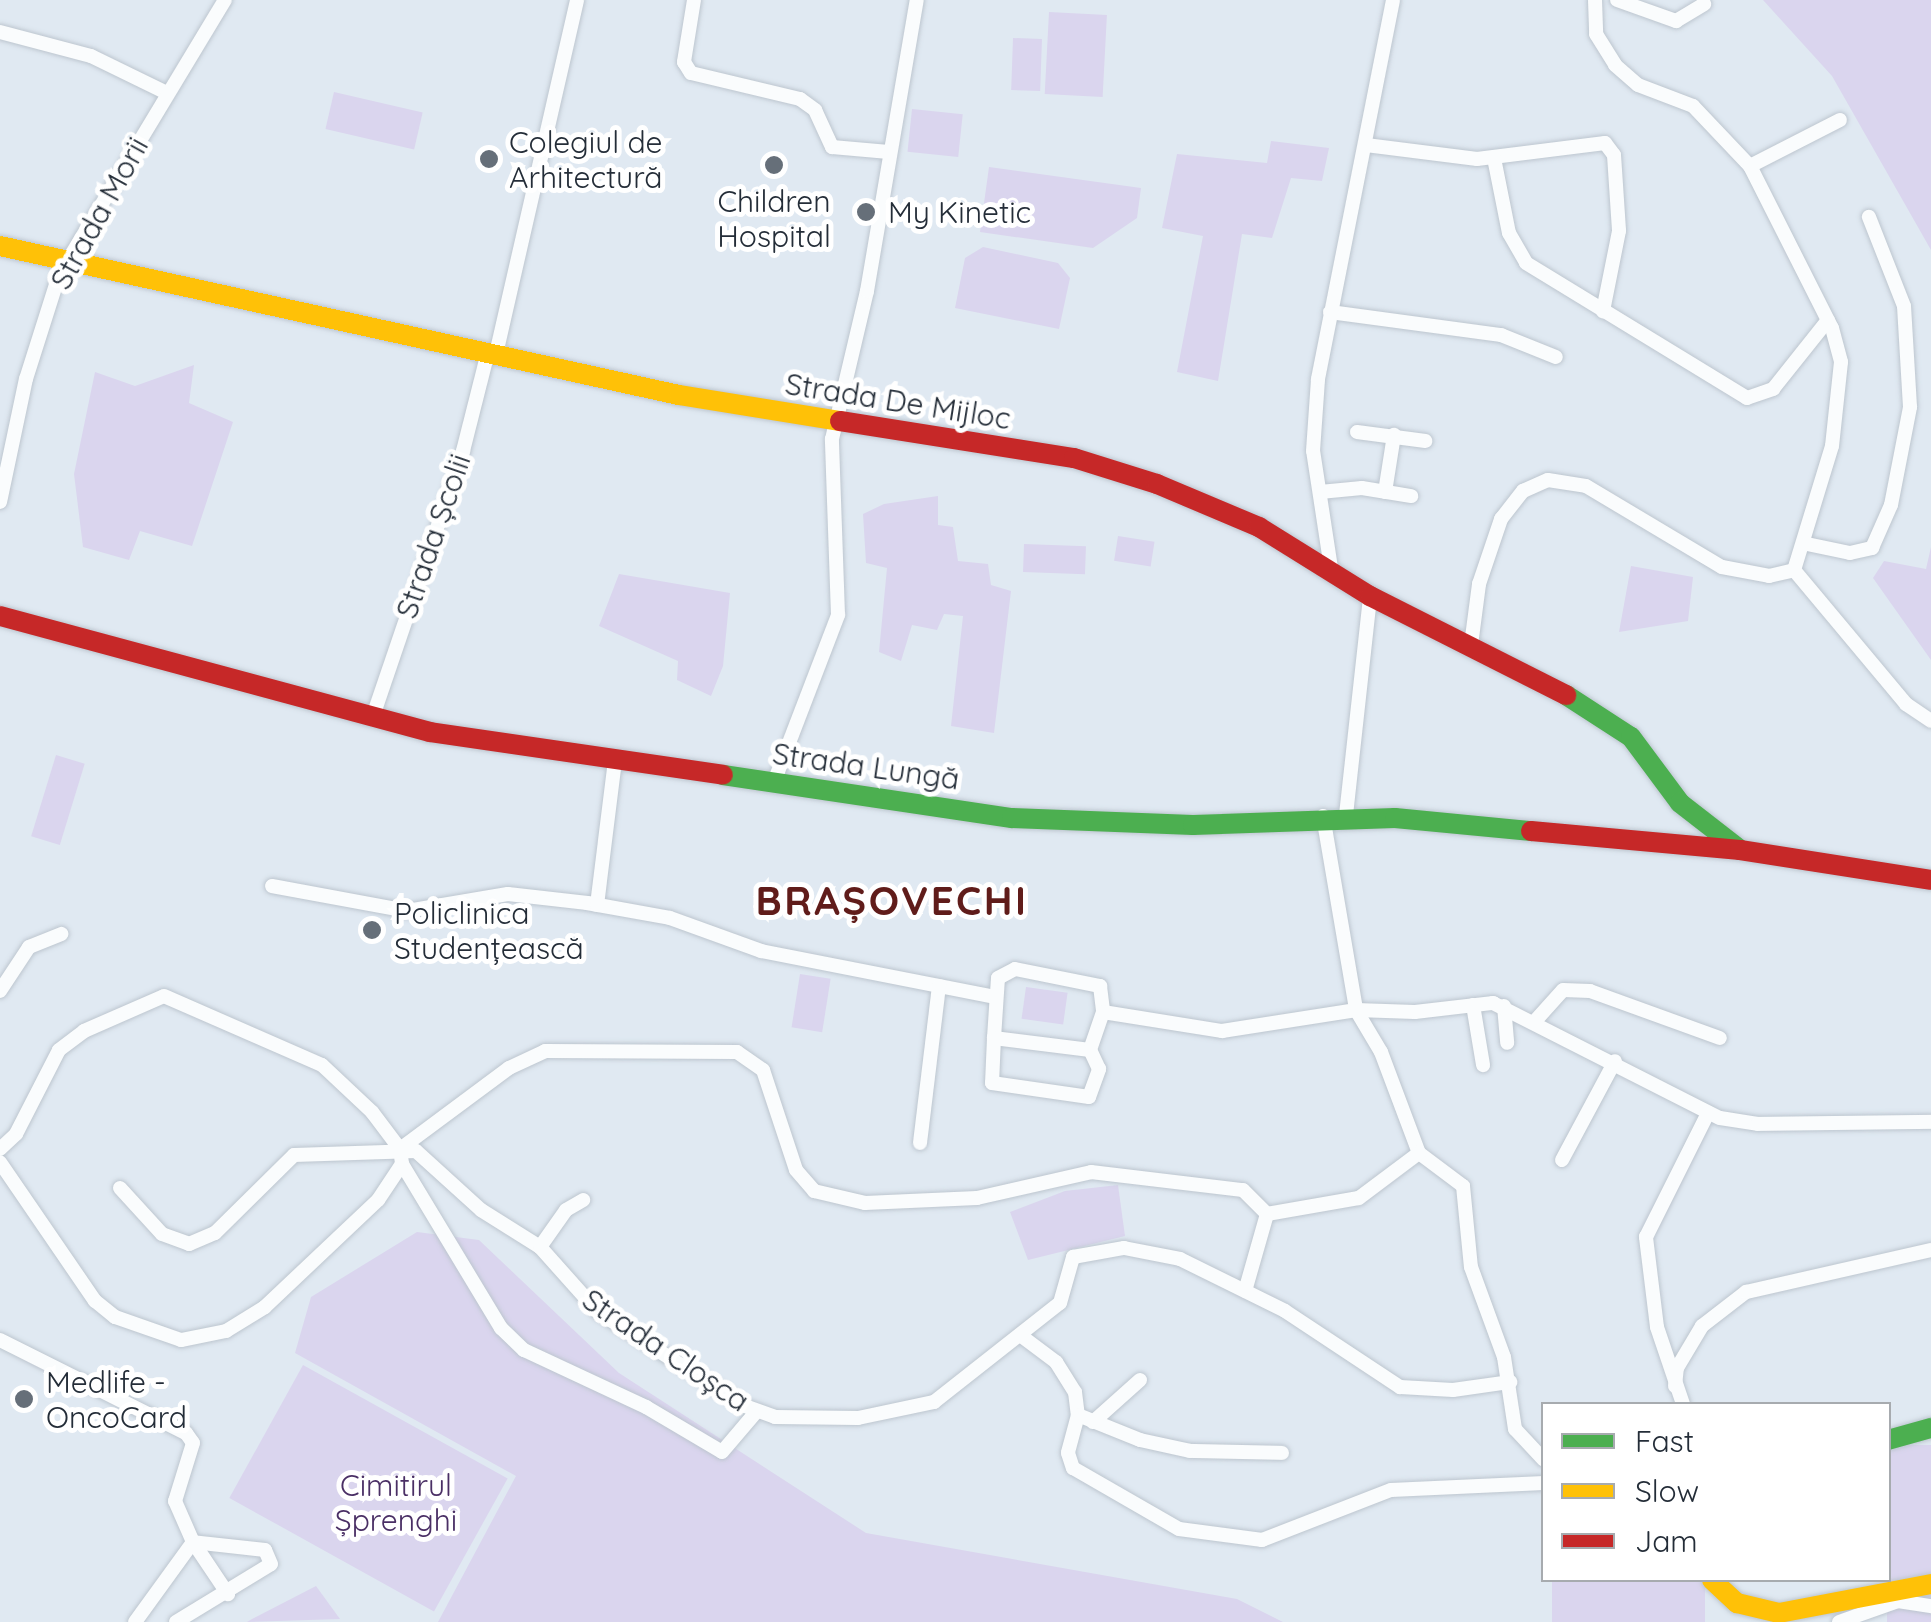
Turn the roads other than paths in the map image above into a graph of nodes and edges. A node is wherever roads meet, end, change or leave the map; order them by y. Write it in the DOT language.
graph roads {
  1 [pos="226,0"];
  2 [pos="577,0"];
  3 [pos="694,0"];
  4 [pos="917,0"];
  5 [pos="1393,0"];
  6 [pos="1595,0"];
  7 [pos="1617,0"];
  8 [pos="1704,4"];
  9 [pos="0,32"];
  10 [pos="167,93"];
  11 [pos="1840,120"];
  12 [pos="1366,145"];
  13 [pos="889,152"];
  14 [pos="1494,158"];
  15 [pos="1750,166"];
  16 [pos="1869,217"];
  17 [pos="0,246"];
  18 [pos="69,261"];
  19 [pos="1603,311"];
  20 [pos="1330,312"];
  21 [pos="1828,320"];
  22 [pos="492,353"];
  23 [pos="1556,357"];
  24 [pos="835,422"];
  25 [pos="1357,432"];
  26 [pos="1394,436"];
  27 [pos="1425,441"];
  28 [pos="1320,492"];
  29 [pos="1385,492"];
  30 [pos="1411,496"];
  31 [pos="0,502"];
  32 [pos="1807,544"];
  33 [pos="1331,568"];
  34 [pos="1794,570"];
  35 [pos="1370,596"];
  36 [pos="1,620"];
  37 [pos="1471,645"];
  38 [pos="372,719"];
  39 [pos="1931,721"];
  40 [pos="615,761"];
  41 [pos="774,782"];
  42 [pos="1346,815"];
  43 [pos="1322,816"];
  44 [pos="1695,818"];
  45 [pos="1674,843"];
  46 [pos="1740,850"];
  47 [pos="1931,880"];
  48 [pos="272,886"];
  49 [pos="597,905"];
  50 [pos="61,934"];
  51 [pos="939,986"];
  52 [pos="0,991"];
  53 [pos="995,997"];
  54 [pos="1473,1005"];
  55 [pos="1504,1006"];
  56 [pos="1356,1010"];
  57 [pos="1102,1012"];
  58 [pos="1536,1020"];
  59 [pos="994,1038"];
  60 [pos="1720,1038"];
  61 [pos="1508,1043"];
  62 [pos="1090,1050"];
  63 [pos="1615,1061"];
  64 [pos="1483,1064"];
  65 [pos="1708,1112"];
  66 [pos="1931,1122"];
  67 [pos="920,1142"];
  68 [pos="0,1149"];
  69 [pos="1419,1154"];
  70 [pos="401,1156"];
  71 [pos="1562,1160"];
  72 [pos="0,1162"];
  73 [pos="120,1188"];
  74 [pos="583,1200"];
  75 [pos="1267,1214"];
  76 [pos="540,1247"];
  77 [pos="1931,1250"];
  78 [pos="1244,1291"];
  79 [pos="1020,1336"];
  80 [pos="0,1340"];
  81 [pos="1140,1380"];
  82 [pos="1510,1382"];
  83 [pos="1675,1386"];
  84 [pos="1682,1402"];
  85 [pos="756,1412"];
  86 [pos="1078,1414"];
  87 [pos="1093,1422"];
  88 [pos="1931,1428"];
  89 [pos="1891,1439"];
  90 [pos="1282,1452"];
  91 [pos="1541,1457"];
  92 [pos="1541,1483"];
  93 [pos="193,1542"];
  94 [pos="1714,1582"];
  95 [pos="1914,1592"];
  96 [pos="228,1594"];
  97 [pos="1931,1606"];
  98 [pos="142,1620"];
  99 [pos="176,1622"];
  100 [pos="1839,1622"];
  1 -- 10 [label="street, Strada Morii"];
  2 -- 22 [label="street, Strada Școlii"];
  3 -- 13 [label="street"];
  4 -- 13 [label="street"];
  5 -- 12 [label="street"];
  6 -- 15 [label="street"];
  7 -- 8 [label="street"];
  9 -- 10 [label="street"];
  10 -- 18 [label="street, Strada Morii"];
  11 -- 15 [label="street"];
  12 -- 14 [label="street"];
  12 -- 20 [label="street"];
  13 -- 24 [label="street"];
  14 -- 19 [label="street"];
  14 -- 19 [label="street"];
  15 -- 21 [label="street"];
  16 -- 32 [label="street"];
  17 -- 18 [label="main road, Strada De Mijloc"];
  18 -- 22 [label="main road, Strada De Mijloc"];
  18 -- 31 [label="street, Strada Morii"];
  19 -- 21 [label="street"];
  20 -- 23 [label="street"];
  20 -- 28 [label="street"];
  21 -- 32 [label="street"];
  22 -- 24 [label="main road, Strada De Mijloc"];
  22 -- 38 [label="street, Strada Școlii"];
  24 -- 33 [label="main road, Strada De Mijloc"];
  24 -- 41 [label="street"];
  25 -- 26 [label="street"];
  26 -- 27 [label="street"];
  26 -- 29 [label="street"];
  28 -- 29 [label="street"];
  28 -- 33 [label="street"];
  29 -- 30 [label="street"];
  32 -- 34 [label="street"];
  33 -- 35 [label="main road, Strada De Mijloc"];
  34 -- 37 [label="street"];
  34 -- 39 [label="street"];
  35 -- 37 [label="main road, Strada De Mijloc"];
  35 -- 42 [label="street"];
  36 -- 38 [label="main road, Strada Lungă"];
  37 -- 44 [label="main road, Strada De Mijloc"];
  38 -- 40 [label="main road, Strada Lungă"];
  40 -- 41 [label="main road, Strada Lungă"];
  40 -- 49 [label="street"];
  41 -- 43 [label="main road, Strada Lungă"];
  42 -- 43 [label="main road, Strada Lungă"];
  42 -- 45 [label="main road, Strada Lungă"];
  43 -- 56 [label="street"];
  44 -- 45 [label="main road"];
  44 -- 46 [label="main road, Strada Lungă"];
  45 -- 46 [label="main road, Strada Lungă"];
  46 -- 47 [label="main road, Strada Lungă"];
  48 -- 49 [label="street"];
  49 -- 51 [label="street"];
  50 -- 52 [label="street"];
  51 -- 53 [label="street"];
  51 -- 67 [label="street"];
  53 -- 57 [label="street"];
  53 -- 59 [label="street"];
  54 -- 55 [label="street"];
  54 -- 56 [label="street"];
  54 -- 64 [label="street"];
  55 -- 58 [label="street"];
  55 -- 61 [label="street"];
  56 -- 57 [label="street"];
  56 -- 69 [label="street"];
  57 -- 62 [label="street"];
  58 -- 60 [label="street"];
  58 -- 63 [label="street"];
  59 -- 62 [label="street"];
  59 -- 62 [label="street"];
  63 -- 65 [label="street"];
  63 -- 71 [label="street"];
  65 -- 66 [label="street"];
  65 -- 83 [label="street"];
  68 -- 70 [label="street"];
  69 -- 75 [label="street"];
  69 -- 82 [label="street"];
  70 -- 72 [label="street"];
  70 -- 73 [label="street"];
  70 -- 75 [label="street"];
  70 -- 76 [label="street, Strada Cloșca"];
  70 -- 85 [label="street"];
  74 -- 76 [label="street"];
  75 -- 78 [label="street"];
  76 -- 85 [label="street, Strada Cloșca"];
  77 -- 83 [label="street"];
  78 -- 79 [label="street, Strada Cloșca"];
  78 -- 82 [label="street, Strada Cloșca"];
  79 -- 85 [label="street, Strada Cloșca"];
  79 -- 86 [label="street"];
  80 -- 93 [label="street"];
  81 -- 87 [label="street"];
  82 -- 91 [label="street"];
  83 -- 84 [label="street"];
  86 -- 87 [label="street"];
  86 -- 92 [label="street"];
  87 -- 90 [label="street"];
  88 -- 89 [label="main road"];
  93 -- 96 [label="street"];
  93 -- 96 [label="street"];
  93 -- 98 [label="street"];
  94 -- 95 [label="main road"];
  95 -- 97 [label="street"];
  95 -- 100 [label="street"];
  96 -- 99 [label="street"];
}
